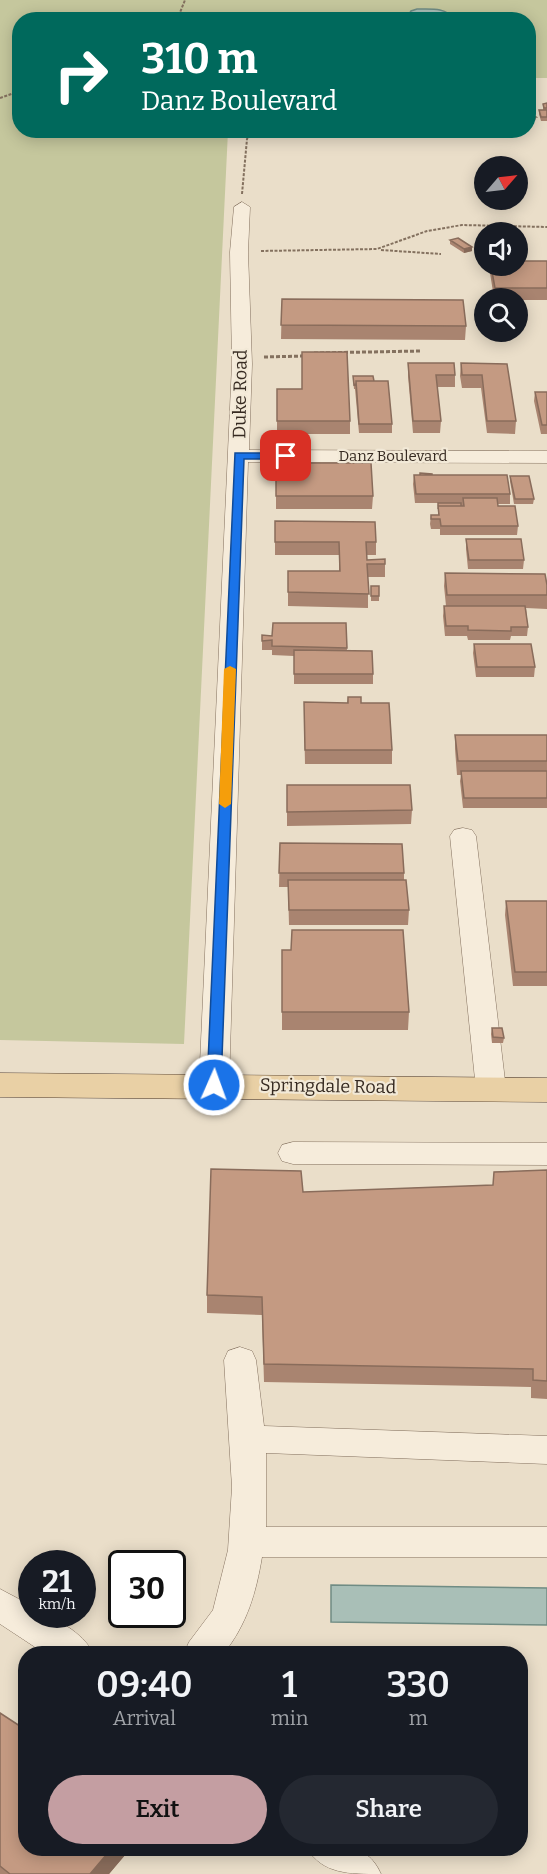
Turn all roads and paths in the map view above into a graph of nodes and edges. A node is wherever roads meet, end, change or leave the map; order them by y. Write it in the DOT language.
graph roads {
  1 [pos="247,138"];
  2 [pos="242,207"];
  3 [pos="547,226"];
  4 [pos="377,249"];
  5 [pos="239,252"];
  6 [pos="441,254"];
  7 [pos="421,351"];
  8 [pos="242,356"];
  9 [pos="239,456"];
  10 [pos="547,457"];
  11 [pos="463,836"];
  12 [pos="0,1084"];
  13 [pos="214,1085"];
  14 [pos="491,1089"];
  15 [pos="547,1089"];
  16 [pos="547,1094"];
  17 [pos="293,1153"];
  18 [pos="547,1154"];
  19 [pos="240,1360"];
  20 [pos="249,1439"];
  21 [pos="547,1450"];
  22 [pos="248,1542"];
  23 [pos="547,1542"];
  24 [pos="0,1605"];
  25 [pos="64,1646"];
  26 [pos="207,1646"];
  27 [pos="337,1856"];
  28 [pos="361,1874"];
  1 -- 2 [label="path"];
  2 -- 5 [label="street, Duke Road"];
  3 -- 4 [label="path"];
  4 -- 5 [label="path"];
  4 -- 6 [label="path"];
  5 -- 8 [label="street, Duke Road"];
  7 -- 8 [label="path"];
  8 -- 9 [label="street, Duke Road"];
  9 -- 10 [label="street, Danz Boulevard"];
  9 -- 13 [label="street, Duke Road"];
  11 -- 14 [label="street"];
  12 -- 13 [label="main road, Springdale Road"];
  13 -- 14 [label="main road, Springdale Road"];
  14 -- 15 [label="main road, Springdale Road"];
  15 -- 16 [label="street"];
  17 -- 18 [label="street"];
  19 -- 20 [label="street"];
  20 -- 21 [label="street"];
  20 -- 22 [label="street"];
  22 -- 23 [label="street"];
  22 -- 26 [label="street"];
  24 -- 25 [label="street"];
  27 -- 28 [label="street"];
}
